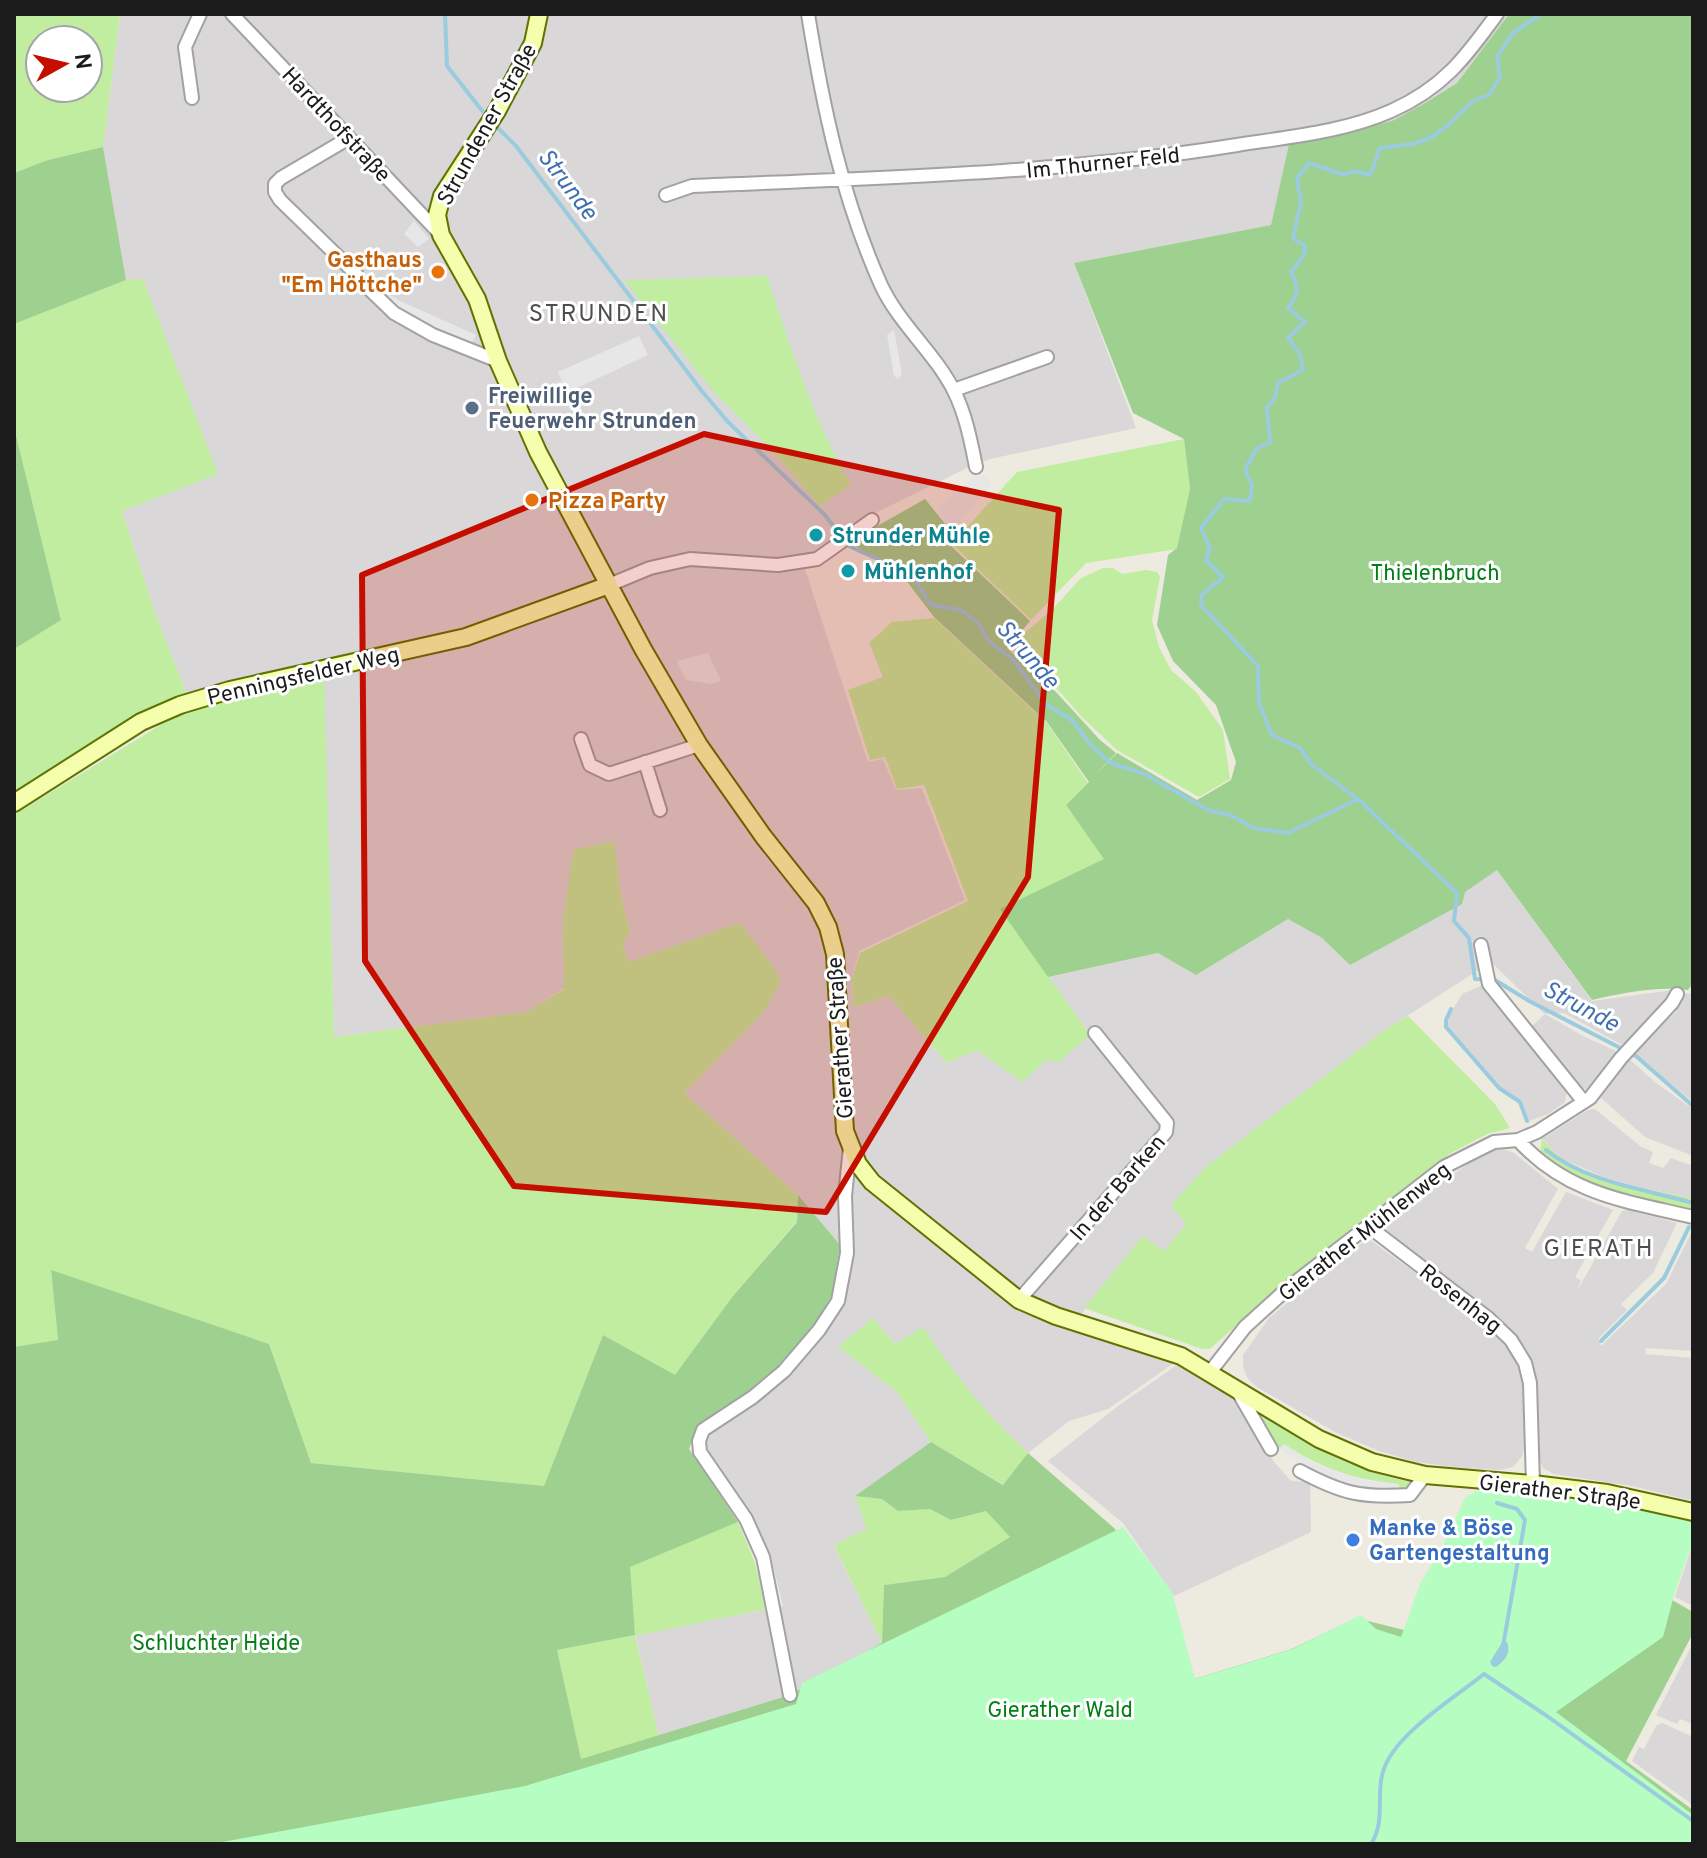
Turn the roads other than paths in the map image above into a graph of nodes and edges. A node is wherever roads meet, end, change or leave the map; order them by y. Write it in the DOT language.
graph roads {
  1 [pos="200,14"];
  2 [pos="232,14"];
  3 [pos="539,14"];
  4 [pos="808,14"];
  5 [pos="1497,14"];
  6 [pos="192,98"];
  7 [pos="349,138"];
  8 [pos="841,179"];
  9 [pos="666,195"];
  10 [pos="441,235"];
  11 [pos="1047,357"];
  12 [pos="498,361"];
  13 [pos="954,390"];
  14 [pos="976,467"];
  15 [pos="872,520"];
  16 [pos="609,585"];
  17 [pos="581,739"];
  18 [pos="699,745"];
  19 [pos="645,762"];
  20 [pos="14,803"];
  21 [pos="660,810"];
  22 [pos="1481,945"];
  23 [pos="1677,994"];
  24 [pos="1095,1033"];
  25 [pos="1584,1102"];
  26 [pos="1518,1140"];
  27 [pos="850,1147"];
  28 [pos="1693,1217"];
  29 [pos="1368,1226"];
  30 [pos="1019,1300"];
  31 [pos="1210,1372"];
  32 [pos="1235,1387"];
  33 [pos="1271,1449"];
  34 [pos="1300,1471"];
  35 [pos="1425,1475"];
  36 [pos="1533,1484"];
  37 [pos="1693,1512"];
  38 [pos="790,1695"];
  1 -- 6 [label="street"];
  2 -- 7 [label="street, Hardthofstraße"];
  3 -- 10 [label="street, Strundener Straße"];
  4 -- 8 [label="street"];
  5 -- 8 [label="street, Im Thurner Feld"];
  7 -- 10 [label="street, Hardthofstraße"];
  7 -- 12 [label="street"];
  8 -- 9 [label="street, Im Thurner Feld"];
  8 -- 13 [label="street"];
  10 -- 12 [label="street, Gierather Straße"];
  11 -- 13 [label="street"];
  12 -- 16 [label="street, Gierather Straße"];
  13 -- 14 [label="street"];
  15 -- 16 [label="street"];
  16 -- 18 [label="street, Gierather Straße"];
  16 -- 20 [label="street, Penningsfelder Weg"];
  17 -- 19 [label="street"];
  18 -- 19 [label="street"];
  18 -- 27 [label="street, Gierather Straße"];
  19 -- 21 [label="street"];
  22 -- 25 [label="street"];
  23 -- 25 [label="street, Gierather Mühlenweg"];
  24 -- 30 [label="street, In der Barken"];
  25 -- 26 [label="street, Gierather Mühlenweg"];
  26 -- 28 [label="street"];
  26 -- 29 [label="street, Gierather Mühlenweg"];
  27 -- 30 [label="street, Gierather Straße"];
  27 -- 38 [label="street"];
  29 -- 31 [label="street, Gierather Mühlenweg"];
  29 -- 36 [label="street, Rosenhag"];
  30 -- 31 [label="street, Gierather Straße"];
  31 -- 32 [label="street, Gierather Straße"];
  32 -- 33 [label="street, Gierather Straße"];
  32 -- 35 [label="street, Gierather Straße"];
  34 -- 35 [label="street"];
  35 -- 36 [label="street, Gierather Straße"];
  36 -- 37 [label="street, Gierather Straße"];
}
